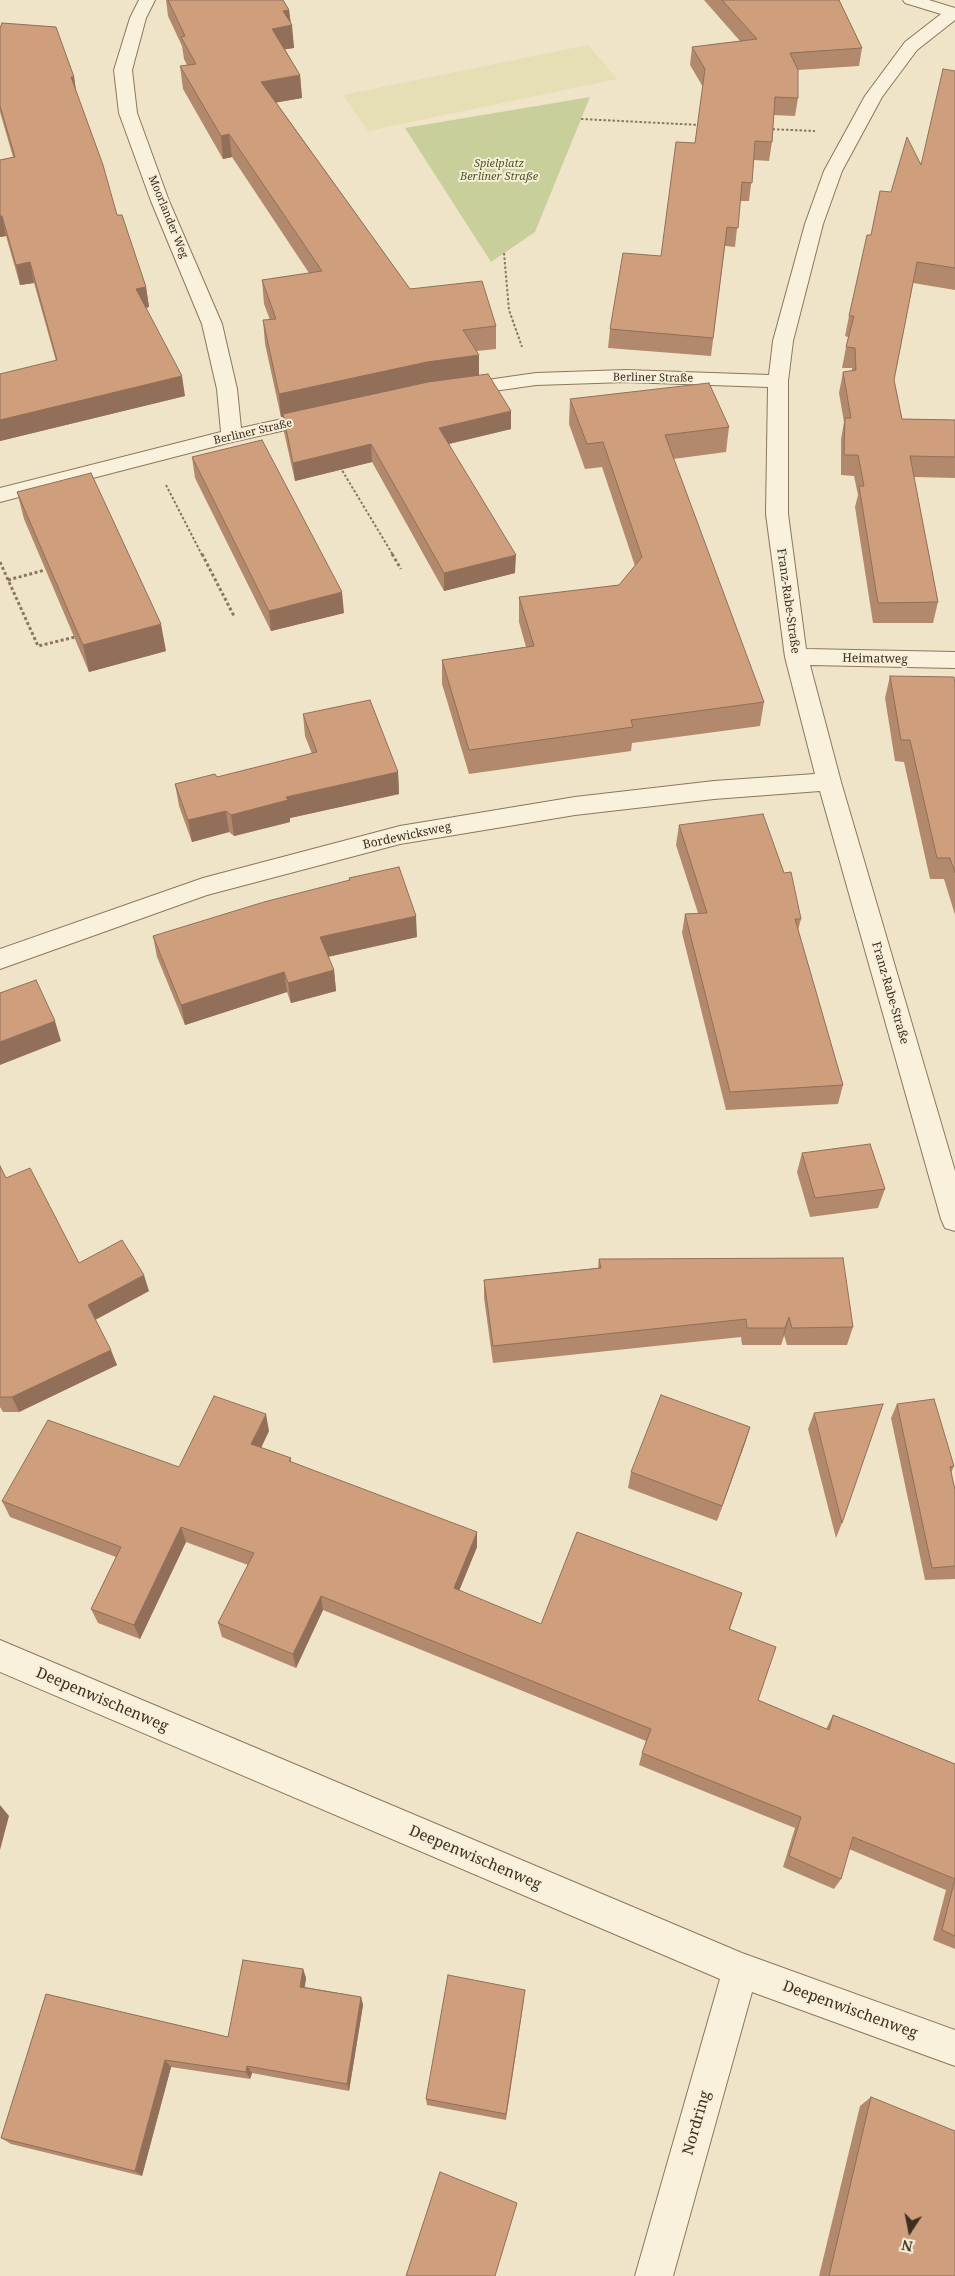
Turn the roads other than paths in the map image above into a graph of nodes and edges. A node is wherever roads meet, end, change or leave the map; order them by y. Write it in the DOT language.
graph roads {
  1 [pos="147,0"];
  2 [pos="911,0"];
  3 [pos="954,13"];
  4 [pos="778,381"];
  5 [pos="436,392"];
  6 [pos="342,412"];
  7 [pos="232,436"];
  8 [pos="0,495"];
  9 [pos="796,658"];
  10 [pos="955,660"];
  11 [pos="829,782"];
  12 [pos="0,959"];
  13 [pos="955,1218"];
  14 [pos="0,1656"];
  15 [pos="740,1970"];
  16 [pos="955,2048"];
  17 [pos="654,2276"];
  1 -- 7 [label="street, Moorlander Weg"];
  2 -- 3 [label="street"];
  3 -- 4 [label="street, Franz-Rabe-Straße"];
  4 -- 5 [label="street, Berliner Straße"];
  4 -- 9 [label="street, Franz-Rabe-Straße"];
  6 -- 7 [label="street, Berliner Straße"];
  7 -- 8 [label="street, Berliner Straße"];
  9 -- 10 [label="street, Heimatweg"];
  9 -- 11 [label="street, Franz-Rabe-Straße"];
  11 -- 12 [label="street, Bordewicksweg"];
  11 -- 13 [label="street, Franz-Rabe-Straße"];
  14 -- 15 [label="street, Deepenwischenweg"];
  15 -- 16 [label="street, Deepenwischenweg"];
  15 -- 17 [label="street, Nordring"];
}
